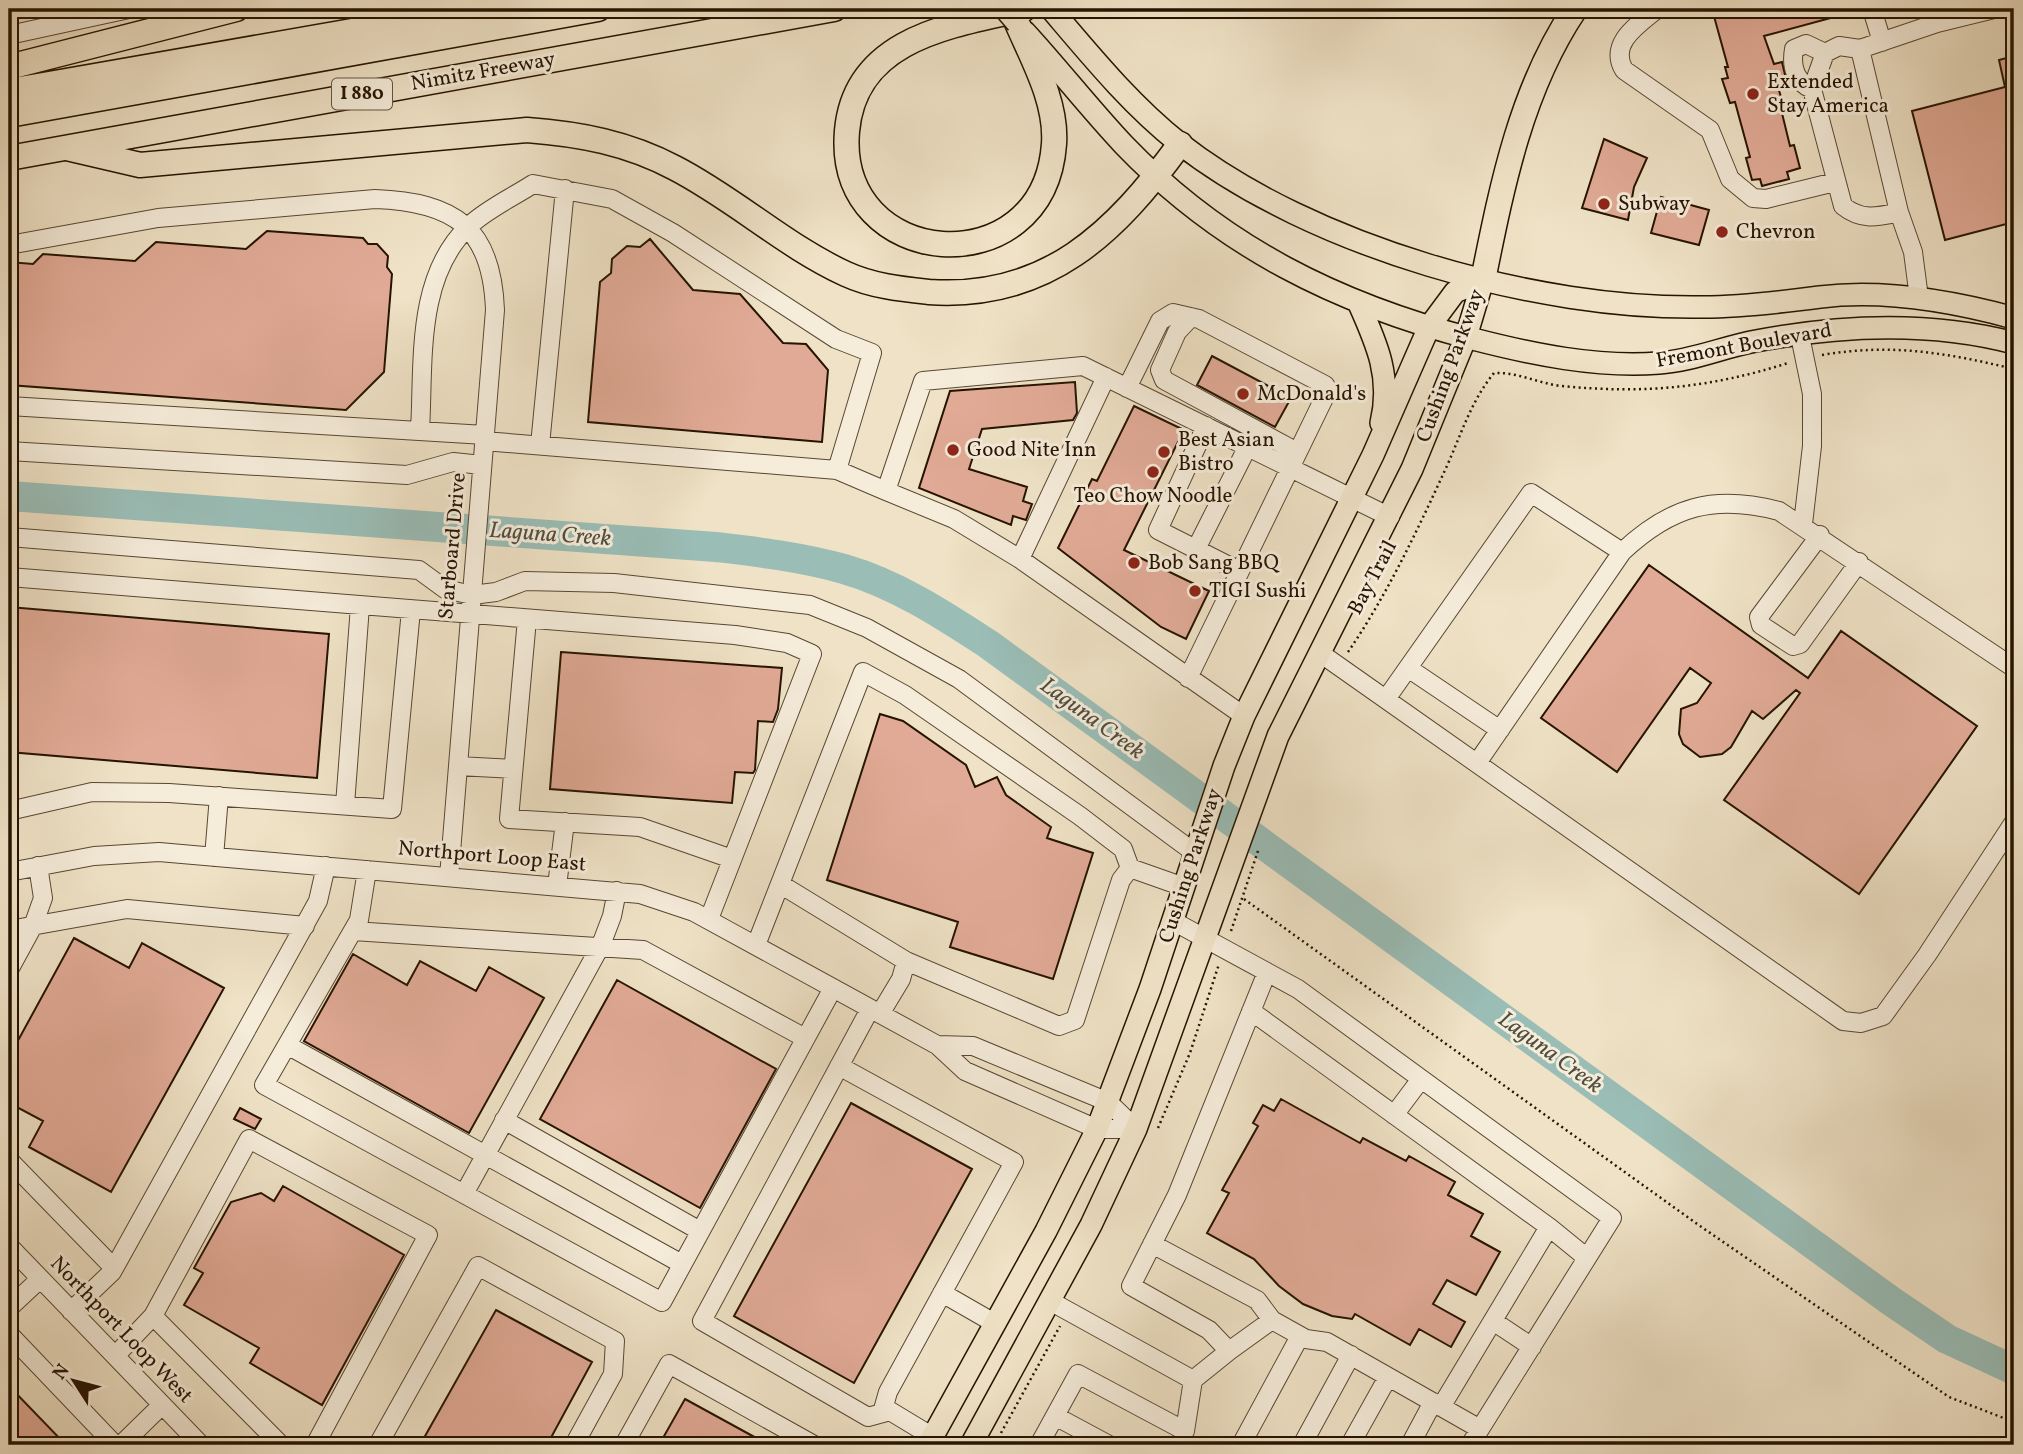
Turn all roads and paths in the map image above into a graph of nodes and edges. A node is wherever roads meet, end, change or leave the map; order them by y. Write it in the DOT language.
graph roads {
  1 [pos="236,9"];
  2 [pos="478,9"];
  3 [pos="598,9"];
  4 [pos="834,9"];
  5 [pos="1051,9"];
  6 [pos="1575,9"];
  7 [pos="1657,9"];
  8 [pos="1872,9"];
  9 [pos="1994,9"];
  10 [pos="119,10"];
  11 [pos="1015,13"];
  12 [pos="9,35"];
  13 [pos="1882,42"];
  14 [pos="1860,49"];
  15 [pos="1825,53"];
  16 [pos="9,67"];
  17 [pos="1812,89"];
  18 [pos="9,91"];
  19 [pos="9,114"];
  20 [pos="1180,144"];
  21 [pos="67,148"];
  22 [pos="9,158"];
  23 [pos="1156,176"];
  24 [pos="1835,182"];
  25 [pos="565,189"];
  26 [pos="1899,212"];
  27 [pos="469,226"];
  28 [pos="9,246"];
  29 [pos="1483,280"];
  30 [pos="1821,297"];
  31 [pos="1919,298"];
  32 [pos="1359,304"];
  33 [pos="1191,317"];
  34 [pos="2014,318"];
  35 [pos="1429,327"];
  36 [pos="1858,328"];
  37 [pos="1800,336"];
  38 [pos="1466,337"];
  39 [pos="1754,341"];
  40 [pos="2014,343"];
  41 [pos="1804,359"];
  42 [pos="2014,369"];
  43 [pos="1106,377"];
  44 [pos="1127,388"];
  45 [pos="9,406"];
  46 [pos="1206,426"];
  47 [pos="420,431"];
  48 [pos="485,438"];
  49 [pos="540,445"];
  50 [pos="1248,446"];
  51 [pos="9,451"];
  52 [pos="1373,455"];
  53 [pos="1294,459"];
  54 [pos="482,468"];
  55 [pos="837,470"];
  56 [pos="886,491"];
  57 [pos="1353,498"];
  58 [pos="1390,517"];
  59 [pos="1803,524"];
  60 [pos="1820,535"];
  61 [pos="9,537"];
  62 [pos="1196,549"];
  63 [pos="1622,552"];
  64 [pos="1020,559"];
  65 [pos="1859,562"];
  66 [pos="1239,571"];
  67 [pos="9,577"];
  68 [pos="472,590"];
  69 [pos="360,606"];
  70 [pos="411,610"];
  71 [pos="470,615"];
  72 [pos="527,619"];
  73 [pos="1320,653"];
  74 [pos="1339,666"];
  75 [pos="1408,668"];
  76 [pos="2014,668"];
  77 [pos="1188,678"];
  78 [pos="1386,699"];
  79 [pos="1244,716"];
  80 [pos="1500,730"];
  81 [pos="1477,763"];
  82 [pos="458,766"];
  83 [pos="513,769"];
  84 [pos="219,796"];
  85 [pos="345,805"];
  86 [pos="9,811"];
  87 [pos="565,822"];
  88 [pos="2014,822"];
  89 [pos="1197,848"];
  90 [pos="214,857"];
  91 [pos="732,859"];
  92 [pos="38,866"];
  93 [pos="326,866"];
  94 [pos="1130,868"];
  95 [pos="367,870"];
  96 [pos="9,872"];
  97 [pos="1228,875"];
  98 [pos="449,877"];
  99 [pos="780,884"];
  100 [pos="557,886"];
  101 [pos="1184,887"];
  102 [pos="617,891"];
  103 [pos="709,919"];
  104 [pos="1173,921"];
  105 [pos="33,926"];
  106 [pos="304,926"];
  107 [pos="9,930"];
  108 [pos="353,931"];
  109 [pos="1207,938"];
  110 [pos="601,945"];
  111 [pos="756,945"];
  112 [pos="906,961"];
  113 [pos="9,970"];
  114 [pos="1266,972"];
  115 [pos="833,988"];
  116 [pos="1251,1011"];
  117 [pos="875,1012"];
  118 [pos="805,1038"];
  119 [pos="288,1045"];
  120 [pos="937,1045"];
  121 [pos="839,1066"];
  122 [pos="1421,1079"];
  123 [pos="1108,1102"];
  124 [pos="1394,1115"];
  125 [pos="504,1120"];
  126 [pos="1097,1129"];
  127 [pos="1136,1129"];
  128 [pos="485,1155"];
  129 [pos="10,1163"];
  130 [pos="464,1194"];
  131 [pos="1549,1227"];
  132 [pos="700,1231"];
  133 [pos="1152,1244"];
  134 [pos="9,1246"];
  135 [pos="1587,1258"];
  136 [pos="682,1264"];
  137 [pos="114,1268"];
  138 [pos="40,1279"];
  139 [pos="942,1293"];
  140 [pos="1050,1301"];
  141 [pos="9,1308"];
  142 [pos="71,1311"];
  143 [pos="153,1316"];
  144 [pos="1272,1320"];
  145 [pos="1493,1321"];
  146 [pos="996,1324"];
  147 [pos="9,1334"];
  148 [pos="1300,1336"];
  149 [pos="1532,1347"];
  150 [pos="1229,1351"];
  151 [pos="1351,1355"];
  152 [pos="115,1356"];
  153 [pos="1388,1377"];
  154 [pos="1193,1380"];
  155 [pos="162,1405"];
  156 [pos="1437,1405"];
  157 [pos="882,1413"];
  158 [pos="1055,1416"];
  159 [pos="2014,1422"];
  160 [pos="1480,1429"];
  161 [pos="1184,1438"];
  162 [pos="931,1441"];
  163 [pos="194,1443"];
  164 [pos="115,1445"];
  165 [pos="121,1445"];
  166 [pos="281,1445"];
  167 [pos="315,1445"];
  168 [pos="378,1445"];
  169 [pos="574,1445"];
  170 [pos="624,1445"];
  171 [pos="814,1445"];
  172 [pos="971,1445"];
  173 [pos="1039,1445"];
  174 [pos="1109,1445"];
  175 [pos="1241,1445"];
  176 [pos="1302,1445"];
  177 [pos="1350,1445"];
  178 [pos="1410,1445"];
  179 [pos="1470,1445"];
  1 -- 16 [label="highway"];
  2 -- 18 [label="highway"];
  3 -- 19 [label="highway, I 880"];
  4 -- 21 [label="highway, Nimitz Freeway / I 880"];
  5 -- 20 [label="main road, Fremont Boulevard"];
  6 -- 29 [label="highway"];
  7 -- 24 [label="street"];
  8 -- 13 [label="street"];
  9 -- 13 [label="street"];
  10 -- 12 [label="street"];
  11 -- 11 [label="highway"];
  11 -- 23 [label="main road, Fremont Boulevard"];
  13 -- 14 [label="street"];
  14 -- 15 [label="street"];
  14 -- 26 [label="street"];
  15 -- 17 [label="street"];
  15 -- 17 [label="street"];
  17 -- 24 [label="street"];
  20 -- 23 [label="highway"];
  20 -- 29 [label="main road, Fremont Boulevard"];
  21 -- 22 [label="highway, Nimitz Freeway / I 880"];
  21 -- 23 [label="highway"];
  23 -- 32 [label="main road, Fremont Boulevard"];
  24 -- 26 [label="street"];
  25 -- 27 [label="street"];
  25 -- 49 [label="street"];
  25 -- 55 [label="street"];
  26 -- 31 [label="street"];
  27 -- 28 [label="street"];
  27 -- 47 [label="street"];
  27 -- 48 [label="street, Starboard Drive"];
  29 -- 30 [label="main road, Fremont Boulevard"];
  29 -- 35 [label="main road, Cushing Parkway"];
  29 -- 38 [label="main road, Cushing Parkway"];
  30 -- 31 [label="main road, Fremont Boulevard"];
  30 -- 39 [label="main road"];
  31 -- 34 [label="main road, Fremont Boulevard"];
  31 -- 36 [label="main road"];
  32 -- 35 [label="main road, Fremont Boulevard"];
  32 -- 52 [label="main road"];
  33 -- 44 [label="street"];
  33 -- 53 [label="street"];
  33 -- 53 [label="street"];
  35 -- 38 [label="main road, Fremont Boulevard"];
  35 -- 52 [label="main road, Cushing Parkway"];
  36 -- 37 [label="main road, Fremont Boulevard"];
  36 -- 40 [label="main road, Fremont Boulevard"];
  37 -- 39 [label="main road, Fremont Boulevard"];
  37 -- 41 [label="street"];
  38 -- 39 [label="main road, Fremont Boulevard"];
  38 -- 58 [label="main road, Cushing Parkway"];
  41 -- 42 [label="path"];
  41 -- 59 [label="street"];
  41 -- 74 [label="path, Bay Trail"];
  43 -- 44 [label="street"];
  43 -- 56 [label="street"];
  43 -- 64 [label="street"];
  44 -- 46 [label="street"];
  45 -- 47 [label="street"];
  46 -- 50 [label="street"];
  46 -- 62 [label="street"];
  47 -- 48 [label="street"];
  48 -- 49 [label="street"];
  48 -- 54 [label="street, Starboard Drive"];
  49 -- 55 [label="street"];
  50 -- 53 [label="street"];
  50 -- 62 [label="street"];
  51 -- 54 [label="street"];
  52 -- 57 [label="main road, Cushing Parkway"];
  53 -- 57 [label="street"];
  53 -- 66 [label="street"];
  54 -- 68 [label="street, Starboard Drive"];
  55 -- 56 [label="street"];
  56 -- 64 [label="street"];
  57 -- 58 [label="street"];
  57 -- 79 [label="main road, Cushing Parkway"];
  58 -- 73 [label="main road, Cushing Parkway"];
  59 -- 60 [label="street"];
  59 -- 63 [label="street"];
  60 -- 65 [label="street"];
  60 -- 65 [label="street"];
  61 -- 68 [label="street"];
  62 -- 66 [label="street"];
  63 -- 75 [label="street"];
  63 -- 80 [label="street"];
  64 -- 77 [label="street"];
  65 -- 76 [label="street"];
  66 -- 77 [label="street"];
  67 -- 69 [label="street"];
  68 -- 71 [label="street, Starboard Drive"];
  68 -- 89 [label="street"];
  69 -- 70 [label="street"];
  69 -- 85 [label="street"];
  70 -- 71 [label="street"];
  70 -- 85 [label="street"];
  71 -- 72 [label="street"];
  71 -- 82 [label="street, Starboard Drive"];
  72 -- 83 [label="street"];
  72 -- 91 [label="street"];
  73 -- 74 [label="street"];
  73 -- 97 [label="main road, Cushing Parkway"];
  74 -- 78 [label="street"];
  75 -- 78 [label="street"];
  75 -- 80 [label="street"];
  77 -- 79 [label="street"];
  78 -- 81 [label="street"];
  79 -- 89 [label="main road, Cushing Parkway"];
  80 -- 81 [label="street"];
  81 -- 88 [label="street"];
  82 -- 83 [label="street"];
  82 -- 98 [label="street, Starboard Drive"];
  83 -- 87 [label="street"];
  84 -- 85 [label="street"];
  84 -- 86 [label="street"];
  84 -- 90 [label="street"];
  87 -- 91 [label="street"];
  87 -- 100 [label="street"];
  89 -- 101 [label="main road, Cushing Parkway"];
  90 -- 92 [label="street, Northport Loop East"];
  90 -- 93 [label="street, Northport Loop East"];
  91 -- 103 [label="street"];
  92 -- 96 [label="street, Northport Loop East"];
  92 -- 105 [label="street"];
  93 -- 95 [label="street, Northport Loop East"];
  93 -- 106 [label="street"];
  94 -- 99 [label="street"];
  94 -- 101 [label="street"];
  94 -- 112 [label="street"];
  95 -- 98 [label="street, Northport Loop East"];
  95 -- 108 [label="street"];
  97 -- 109 [label="main road, Cushing Parkway"];
  97 -- 159 [label="path"];
  98 -- 100 [label="street, Northport Loop East"];
  99 -- 111 [label="street"];
  99 -- 112 [label="street"];
  100 -- 102 [label="street, Northport Loop East"];
  101 -- 104 [label="main road, Cushing Parkway"];
  102 -- 103 [label="street, Northport Loop East"];
  102 -- 110 [label="street"];
  103 -- 111 [label="street, Northport Loop East"];
  104 -- 109 [label="street"];
  104 -- 123 [label="main road, Cushing Parkway"];
  105 -- 106 [label="street"];
  105 -- 107 [label="street"];
  105 -- 113 [label="street"];
  106 -- 137 [label="street"];
  108 -- 110 [label="street"];
  108 -- 119 [label="street"];
  109 -- 114 [label="street"];
  109 -- 127 [label="main road, Cushing Parkway"];
  110 -- 118 [label="street"];
  110 -- 125 [label="street"];
  111 -- 115 [label="street, Northport Loop East"];
  112 -- 117 [label="street"];
  114 -- 116 [label="street"];
  114 -- 122 [label="street"];
  115 -- 117 [label="street, Northport Loop East"];
  115 -- 118 [label="street"];
  116 -- 124 [label="street"];
  116 -- 133 [label="street"];
  117 -- 120 [label="street, Northport Loop East"];
  117 -- 121 [label="street"];
  118 -- 132 [label="street"];
  119 -- 128 [label="street"];
  119 -- 130 [label="street"];
  120 -- 123 [label="street, Northport Loop East"];
  120 -- 126 [label="street, Northport Loop East"];
  121 -- 139 [label="street"];
  121 -- 157 [label="street"];
  122 -- 124 [label="street"];
  122 -- 135 [label="street"];
  123 -- 126 [label="main road, Cushing Parkway"];
  123 -- 127 [label="street, Northport Loop East"];
  124 -- 131 [label="street"];
  125 -- 128 [label="street"];
  125 -- 132 [label="street"];
  126 -- 127 [label="street, Northport Loop East"];
  126 -- 146 [label="main road, Cushing Parkway"];
  127 -- 140 [label="main road, Cushing Parkway"];
  128 -- 130 [label="street"];
  128 -- 136 [label="street"];
  129 -- 137 [label="street"];
  130 -- 136 [label="street"];
  131 -- 135 [label="street"];
  131 -- 145 [label="street"];
  132 -- 136 [label="street"];
  133 -- 144 [label="street"];
  133 -- 150 [label="street"];
  134 -- 138 [label="street, Northport Loop West"];
  135 -- 149 [label="street"];
  137 -- 142 [label="street"];
  138 -- 141 [label="street"];
  138 -- 142 [label="street, Northport Loop West"];
  139 -- 146 [label="street"];
  139 -- 157 [label="street"];
  140 -- 154 [label="street"];
  140 -- 172 [label="main road, Cushing Parkway"];
  142 -- 152 [label="street, Northport Loop West"];
  143 -- 152 [label="street"];
  143 -- 166 [label="street"];
  143 -- 167 [label="street"];
  144 -- 148 [label="street"];
  144 -- 150 [label="street"];
  145 -- 149 [label="street"];
  145 -- 156 [label="street"];
  146 -- 162 [label="main road, Cushing Parkway"];
  147 -- 164 [label="street"];
  148 -- 151 [label="street"];
  148 -- 175 [label="street"];
  149 -- 160 [label="street"];
  150 -- 154 [label="street"];
  151 -- 153 [label="street"];
  151 -- 176 [label="street"];
  152 -- 155 [label="street, Northport Loop West"];
  153 -- 156 [label="street"];
  153 -- 177 [label="street"];
  154 -- 161 [label="street"];
  155 -- 163 [label="street, Northport Loop West"];
  155 -- 165 [label="street"];
  156 -- 160 [label="street"];
  156 -- 178 [label="street"];
  157 -- 162 [label="street"];
  158 -- 161 [label="street"];
  158 -- 173 [label="street"];
  158 -- 174 [label="street"];
  160 -- 179 [label="street"];
  168 -- 169 [label="street"];
  170 -- 171 [label="street"];
}
